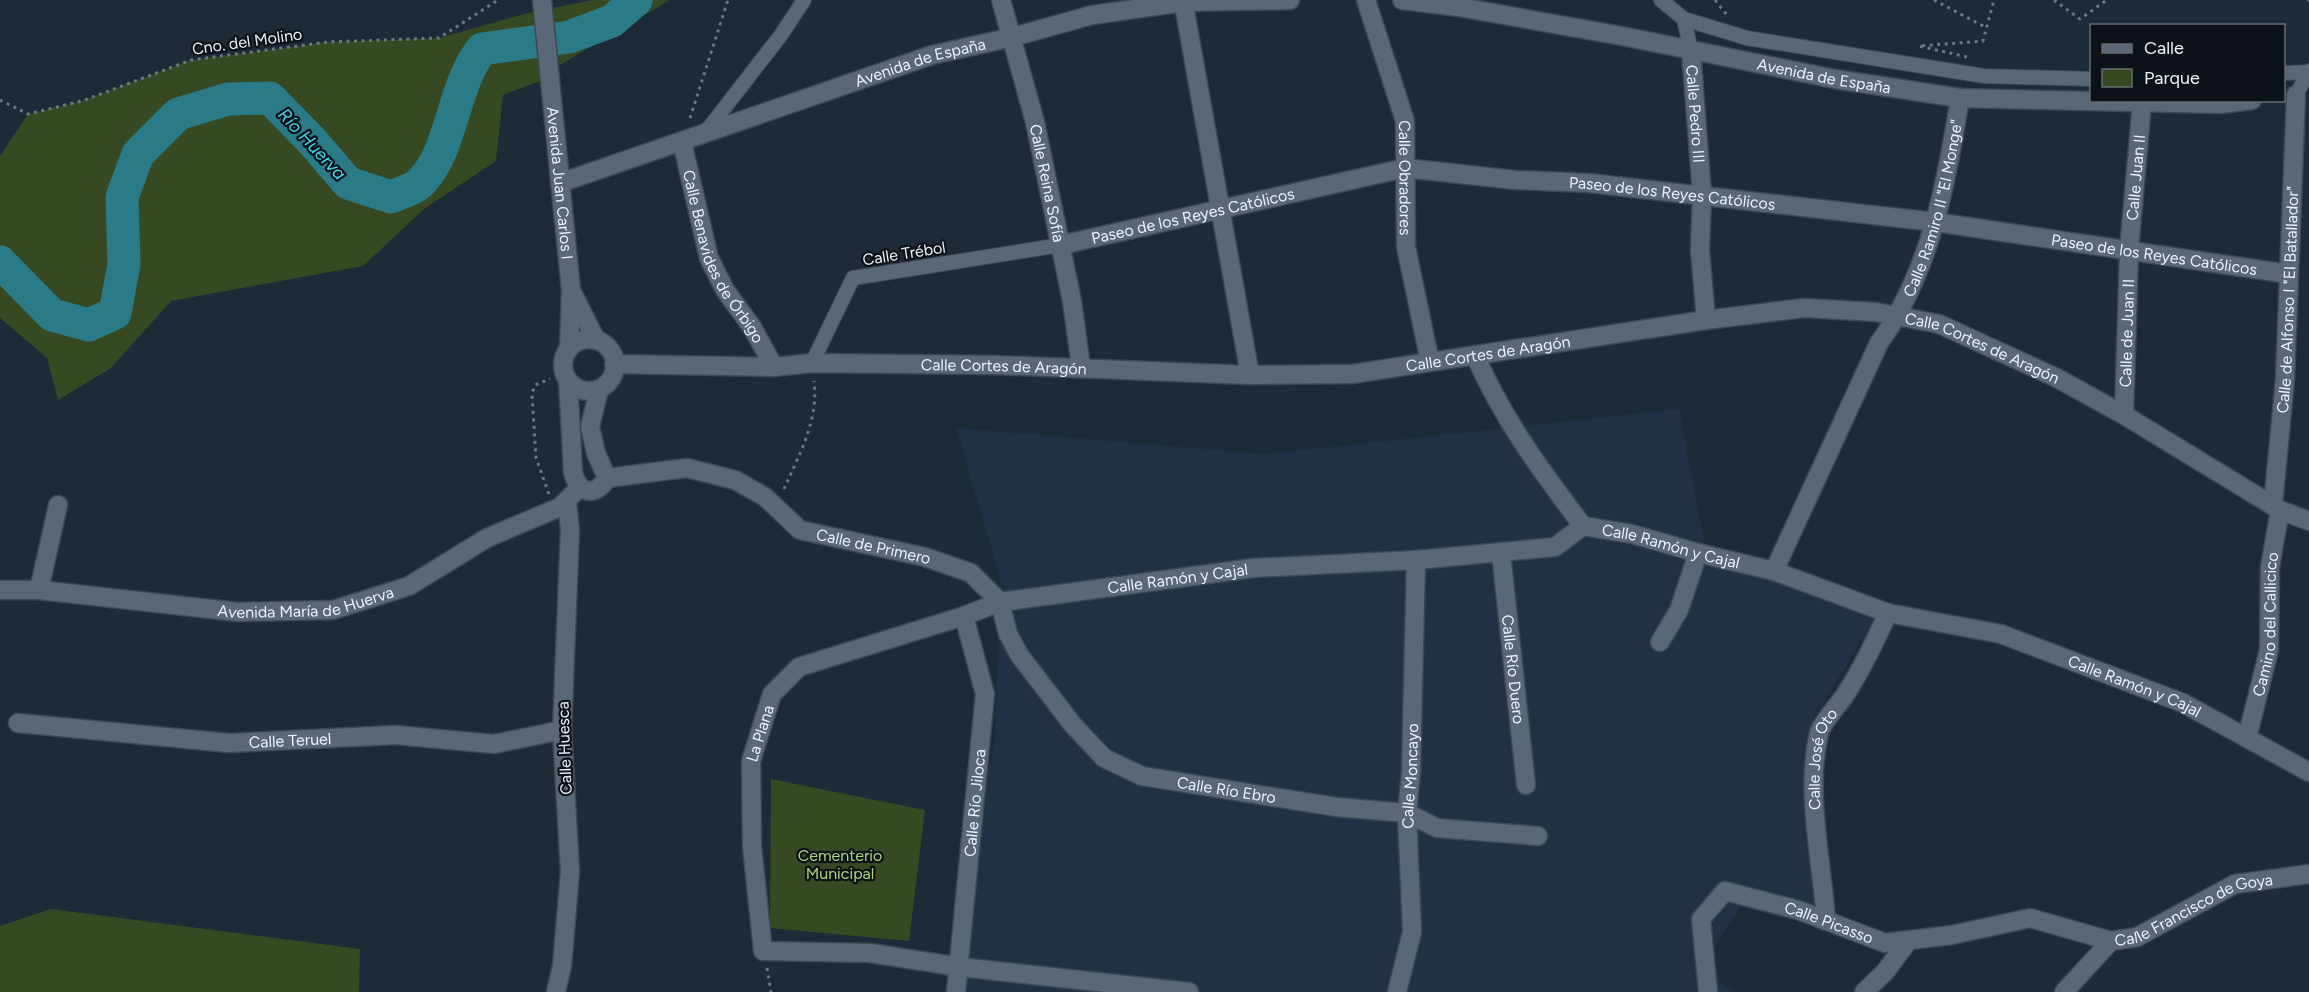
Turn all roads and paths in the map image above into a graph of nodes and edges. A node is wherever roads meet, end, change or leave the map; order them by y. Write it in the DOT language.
graph roads {
  1 [pos="498,0"];
  2 [pos="728,0"];
  3 [pos="804,0"];
  4 [pos="1001,0"];
  5 [pos="1290,0"];
  6 [pos="1366,0"];
  7 [pos="1402,0"];
  8 [pos="1661,0"];
  9 [pos="1934,0"];
  10 [pos="1995,0"];
  11 [pos="2054,0"];
  12 [pos="2107,0"];
  13 [pos="1184,1"];
  14 [pos="542,6"];
  15 [pos="1684,20"];
  16 [pos="1987,28"];
  17 [pos="1012,37"];
  18 [pos="1691,51"];
  19 [pos="2308,71"];
  20 [pos="2285,73"];
  21 [pos="1984,76"];
  22 [pos="2090,79"];
  23 [pos="2296,95"];
  24 [pos="1960,98"];
  25 [pos="0,100"];
  26 [pos="2090,102"];
  27 [pos="2106,102"];
  28 [pos="2236,102"];
  29 [pos="2142,103"];
  30 [pos="704,134"];
  31 [pos="682,142"];
  32 [pos="1405,168"];
  33 [pos="560,183"];
  34 [pos="1702,195"];
  35 [pos="1219,208"];
  36 [pos="1935,222"];
  37 [pos="1060,245"];
  38 [pos="2129,249"];
  39 [pos="2289,274"];
  40 [pos="571,290"];
  41 [pos="1898,316"];
  42 [pos="1706,320"];
  43 [pos="596,340"];
  44 [pos="569,349"];
  45 [pos="1475,355"];
  46 [pos="1430,362"];
  47 [pos="812,363"];
  48 [pos="614,364"];
  49 [pos="774,367"];
  50 [pos="1081,368"];
  51 [pos="1251,375"];
  52 [pos="561,379"];
  53 [pos="599,389"];
  54 [pos="2124,415"];
  55 [pos="607,478"];
  56 [pos="580,487"];
  57 [pos="58,505"];
  58 [pos="561,507"];
  59 [pos="776,507"];
  60 [pos="2277,507"];
  61 [pos="2309,521"];
  62 [pos="1583,526"];
  63 [pos="1501,553"];
  64 [pos="1698,554"];
  65 [pos="1416,560"];
  66 [pos="1774,571"];
  67 [pos="0,590"];
  68 [pos="39,590"];
  69 [pos="1000,602"];
  70 [pos="1888,613"];
  71 [pos="964,616"];
  72 [pos="1659,642"];
  73 [pos="18,723"];
  74 [pos="562,730"];
  75 [pos="2247,738"];
  76 [pos="2309,772"];
  77 [pos="1526,786"];
  78 [pos="1407,813"];
  79 [pos="1538,836"];
  80 [pos="2309,874"];
  81 [pos="1826,921"];
  82 [pos="1909,940"];
  83 [pos="2111,941"];
  84 [pos="763,951"];
  85 [pos="960,967"];
  86 [pos="556,992"];
  87 [pos="771,992"];
  88 [pos="957,992"];
  89 [pos="1189,992"];
  90 [pos="1397,992"];
  91 [pos="1708,992"];
  92 [pos="1864,992"];
  93 [pos="2064,992"];
  1 -- 25 [label="path, Cno. del Molino"];
  2 -- 31 [label="path"];
  3 -- 30 [label="street"];
  4 -- 17 [label="street, Calle Reina Sofía"];
  5 -- 13 [label="street, Avenida de España"];
  6 -- 32 [label="street, Calle Obradores"];
  7 -- 18 [label="street, Avenida de España"];
  8 -- 15 [label="street"];
  9 -- 16 [label="path"];
  10 -- 16 [label="path"];
  11 -- 12 [label="path"];
  13 -- 17 [label="street, Avenida de España"];
  13 -- 35 [label="street"];
  14 -- 33 [label="street, Avenida Juan Carlos I"];
  15 -- 18 [label="street"];
  15 -- 21 [label="street"];
  16 -- 21 [label="path"];
  17 -- 30 [label="street, Avenida de España"];
  17 -- 37 [label="street, Calle Reina Sofía"];
  18 -- 24 [label="street, Avenida de España"];
  18 -- 34 [label="street, Calle Pedro III"];
  19 -- 20 [label="street"];
  19 -- 23 [label="street"];
  21 -- 22 [label="street"];
  23 -- 39 [label="street, Calle de Alfonso I \"El Batallador\""];
  24 -- 26 [label="street, Avenida de España"];
  24 -- 36 [label="street, Calle Ramiro II \"El Monge\""];
  27 -- 29 [label="street, Avenida de España"];
  28 -- 29 [label="street, Avenida de España"];
  29 -- 38 [label="street, Calle Juan II"];
  30 -- 31 [label="street, Avenida de España"];
  31 -- 33 [label="street, Avenida de España"];
  31 -- 49 [label="street, Calle Benavides de Órbigo"];
  32 -- 34 [label="street, Paseo de los Reyes Católicos"];
  32 -- 35 [label="street, Paseo de los Reyes Católicos"];
  32 -- 46 [label="street, Calle Obradores"];
  33 -- 40 [label="street, Avenida Juan Carlos I"];
  34 -- 36 [label="street, Paseo de los Reyes Católicos"];
  34 -- 42 [label="street, Calle Pedro III"];
  35 -- 37 [label="street, Paseo de los Reyes Católicos"];
  35 -- 51 [label="street"];
  36 -- 38 [label="street, Paseo de los Reyes Católicos"];
  36 -- 41 [label="street, Calle Ramiro II \"El Monge\""];
  37 -- 47 [label="street, Calle Trébol"];
  37 -- 50 [label="street, Calle Reina Sofía"];
  38 -- 39 [label="street, Paseo de los Reyes Católicos"];
  38 -- 54 [label="street, Calle de Juan II"];
  39 -- 60 [label="street, Calle de Alfonso I \"El Batallador\""];
  40 -- 43 [label="street, Avenida Juan Carlos I"];
  40 -- 44 [label="street, Avenida Juan Carlos I"];
  41 -- 42 [label="street, Calle Cortes de Aragón"];
  41 -- 54 [label="street, Calle Cortes de Aragón"];
  41 -- 66 [label="street, Calle Ramiro II \"El Monge\""];
  42 -- 45 [label="street, Calle Cortes de Aragón"];
  43 -- 44 [label="street"];
  43 -- 48 [label="street"];
  44 -- 52 [label="street"];
  45 -- 46 [label="street, Calle Cortes de Aragón"];
  45 -- 62 [label="street"];
  46 -- 51 [label="street, Calle Cortes de Aragón"];
  47 -- 49 [label="street, Calle Cortes de Aragón"];
  47 -- 50 [label="street, Calle Cortes de Aragón"];
  47 -- 59 [label="path"];
  48 -- 49 [label="street, Calle Cortes de Aragón"];
  48 -- 53 [label="street"];
  50 -- 51 [label="street, Calle Cortes de Aragón"];
  52 -- 53 [label="street"];
  52 -- 56 [label="street"];
  52 -- 58 [label="path"];
  53 -- 55 [label="street"];
  54 -- 60 [label="street, Calle Cortes de Aragón"];
  55 -- 56 [label="street, Calle de Primero"];
  55 -- 59 [label="street, Calle de Primero"];
  56 -- 58 [label="street, Avenida María de Huerva"];
  57 -- 68 [label="street"];
  58 -- 68 [label="street, Avenida María de Huerva"];
  58 -- 74 [label="street, Calle Huesca"];
  59 -- 69 [label="street, Calle de Primero"];
  60 -- 61 [label="street, Calle Cortes de Aragón"];
  60 -- 75 [label="street, Camino del Callicico"];
  62 -- 63 [label="street, Calle Ramón y Cajal"];
  62 -- 64 [label="street, Calle Ramón y Cajal"];
  63 -- 65 [label="street, Calle Ramón y Cajal"];
  63 -- 77 [label="street, Calle Río Duero"];
  64 -- 66 [label="street, Calle Ramón y Cajal"];
  64 -- 72 [label="street"];
  65 -- 69 [label="street, Calle Ramón y Cajal"];
  65 -- 78 [label="street, Calle Moncayo"];
  66 -- 70 [label="street, Calle Ramón y Cajal"];
  67 -- 68 [label="street, Avenida María de Huerva"];
  69 -- 71 [label="street, La Plana"];
  69 -- 78 [label="street, Calle Río Ebro"];
  70 -- 75 [label="street, Calle Ramón y Cajal"];
  70 -- 81 [label="street, Calle José Oto"];
  71 -- 84 [label="street, La Plana"];
  71 -- 85 [label="street, Calle Río Jiloca"];
  73 -- 74 [label="street, Calle Teruel"];
  74 -- 86 [label="street, Calle Huesca"];
  75 -- 76 [label="street, Calle Ramón y Cajal"];
  78 -- 79 [label="street, Calle Río Ebro"];
  78 -- 90 [label="street, Calle Moncayo"];
  80 -- 83 [label="street, Calle Francisco de Goya"];
  81 -- 82 [label="street, Calle Picasso"];
  81 -- 91 [label="street, Calle Picasso"];
  82 -- 83 [label="street, Calle Picasso"];
  82 -- 92 [label="street"];
  83 -- 93 [label="street, Calle Francisco de Goya"];
  84 -- 85 [label="street"];
  84 -- 87 [label="path"];
  85 -- 88 [label="street, Calle Río Jiloca"];
  85 -- 89 [label="street"];
}
